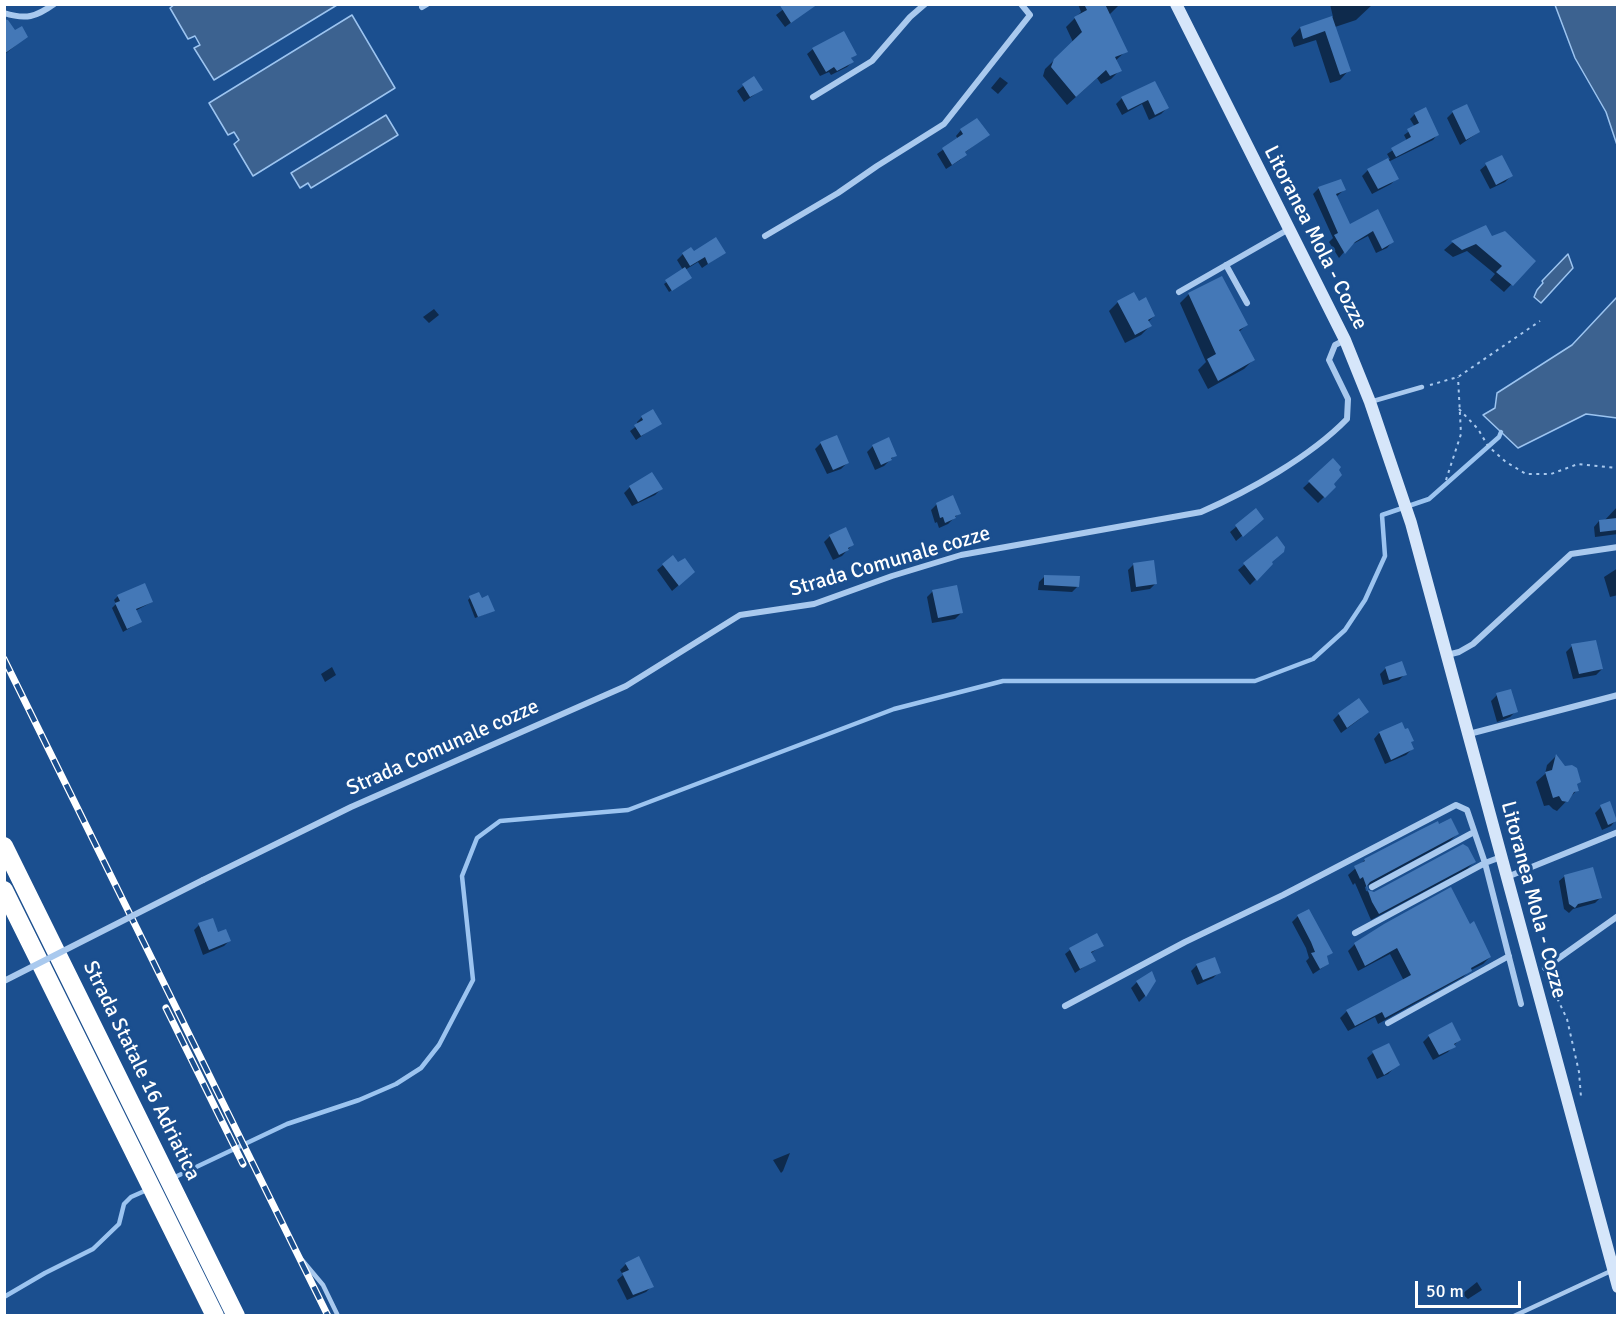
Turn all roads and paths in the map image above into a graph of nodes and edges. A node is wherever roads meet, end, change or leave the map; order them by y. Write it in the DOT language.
graph roads {
  1 [pos="54,4"];
  2 [pos="925,4"];
  3 [pos="1021,4"];
  4 [pos="1176,4"];
  5 [pos="4,13"];
  6 [pos="813,97"];
  7 [pos="1289,229"];
  8 [pos="765,236"];
  9 [pos="1226,265"];
  10 [pos="1179,292"];
  11 [pos="1247,303"];
  12 [pos="1540,321"];
  13 [pos="1345,340"];
  14 [pos="1458,377"];
  15 [pos="1422,387"];
  16 [pos="1370,402"];
  17 [pos="1460,409"];
  18 [pos="1617,468"];
  19 [pos="1446,480"];
  20 [pos="1617,547"];
  21 [pos="1447,655"];
  22 [pos="1617,695"];
  23 [pos="1468,734"];
  24 [pos="1474,832"];
  25 [pos="1617,832"];
  26 [pos="4,846"];
  27 [pos="1501,856"];
  28 [pos="1485,863"];
  29 [pos="1506,877"];
  30 [pos="1372,887"];
  31 [pos="4,890"];
  32 [pos="1617,916"];
  33 [pos="1355,933"];
  34 [pos="1509,956"];
  35 [pos="1545,968"];
  36 [pos="4,981"];
  37 [pos="1521,1004"];
  38 [pos="1065,1006"];
  39 [pos="1388,1023"];
  40 [pos="297,1254"];
  41 [pos="1613,1270"];
  42 [pos="1617,1287"];
  43 [pos="215,1316"];
  44 [pos="236,1316"];
  45 [pos="338,1316"];
  46 [pos="1514,1316"];
  1 -- 5 [label="street"];
  2 -- 6 [label="street"];
  3 -- 8 [label="street"];
  4 -- 7 [label="street, Litoranea Mola - Cozze"];
  7 -- 9 [label="street"];
  7 -- 13 [label="street, Litoranea Mola - Cozze"];
  9 -- 10 [label="street"];
  9 -- 11 [label="street"];
  12 -- 14 [label="path"];
  13 -- 16 [label="street, Litoranea Mola - Cozze"];
  13 -- 36 [label="street, Strada Comunale cozze, bridge"];
  14 -- 15 [label="path"];
  14 -- 17 [label="path"];
  15 -- 16 [label="lane"];
  16 -- 21 [label="street, Litoranea Mola - Cozze"];
  17 -- 18 [label="path"];
  17 -- 19 [label="path"];
  20 -- 21 [label="street"];
  21 -- 23 [label="street, Litoranea Mola - Cozze"];
  22 -- 23 [label="street"];
  23 -- 27 [label="street, Litoranea Mola - Cozze"];
  24 -- 28 [label="street"];
  24 -- 30 [label="street"];
  24 -- 38 [label="street"];
  25 -- 29 [label="street"];
  26 -- 44 [label="highway, Strada Statale 16 Adriatica"];
  27 -- 28 [label="street"];
  27 -- 29 [label="street, Litoranea Mola - Cozze"];
  28 -- 33 [label="street"];
  28 -- 34 [label="street"];
  29 -- 41 [label="street, Litoranea Mola - Cozze"];
  31 -- 43 [label="highway, Strada Statale 16 Adriatica"];
  32 -- 35 [label="street"];
  34 -- 37 [label="street"];
  34 -- 39 [label="street"];
  40 -- 45 [label="lane"];
  41 -- 42 [label="street, Litoranea Mola - Cozze"];
  41 -- 46 [label="lane"];
}
